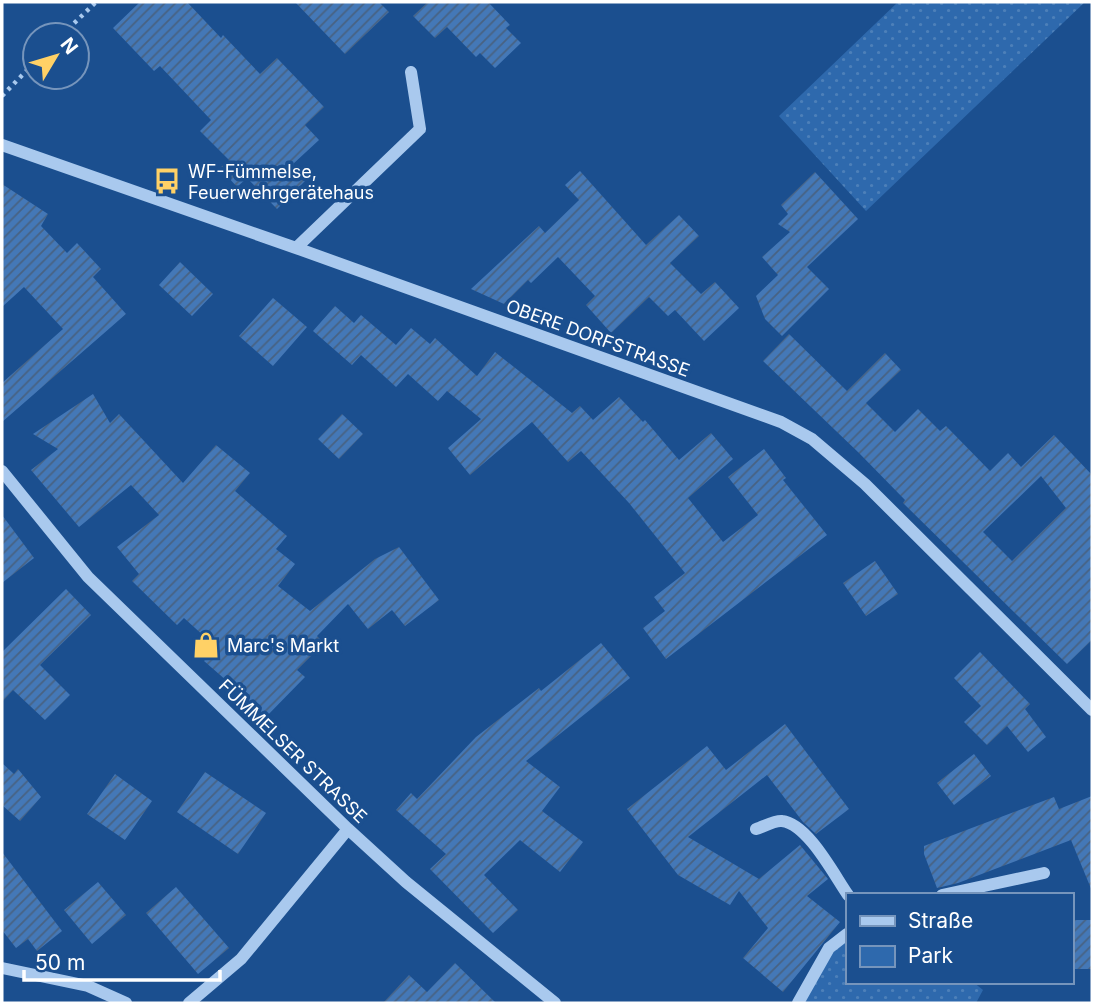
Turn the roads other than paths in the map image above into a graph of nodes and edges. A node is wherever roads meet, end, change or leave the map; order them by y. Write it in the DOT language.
graph roads {
  1 [pos="411,72"];
  2 [pos="2,145"];
  3 [pos="296,248"];
  4 [pos="2,471"];
  5 [pos="1092,710"];
  6 [pos="348,829"];
  7 [pos="756,830"];
  8 [pos="1044,873"];
  9 [pos="847,893"];
  10 [pos="951,893"];
  11 [pos="846,935"];
  12 [pos="2,968"];
  13 [pos="126,1003"];
  14 [pos="188,1003"];
  15 [pos="555,1003"];
  16 [pos="798,1003"];
  1 -- 3 [label="street"];
  2 -- 3 [label="street, OBERE DORFSTRASSE"];
  3 -- 5 [label="street, OBERE DORFSTRASSE"];
  4 -- 6 [label="street, FÜMMELSER STRASSE"];
  6 -- 14 [label="street"];
  6 -- 15 [label="street, FÜMMELSER STRASSE"];
  7 -- 9 [label="street"];
  8 -- 10 [label="street"];
  11 -- 16 [label="street"];
  12 -- 13 [label="street"];
}
